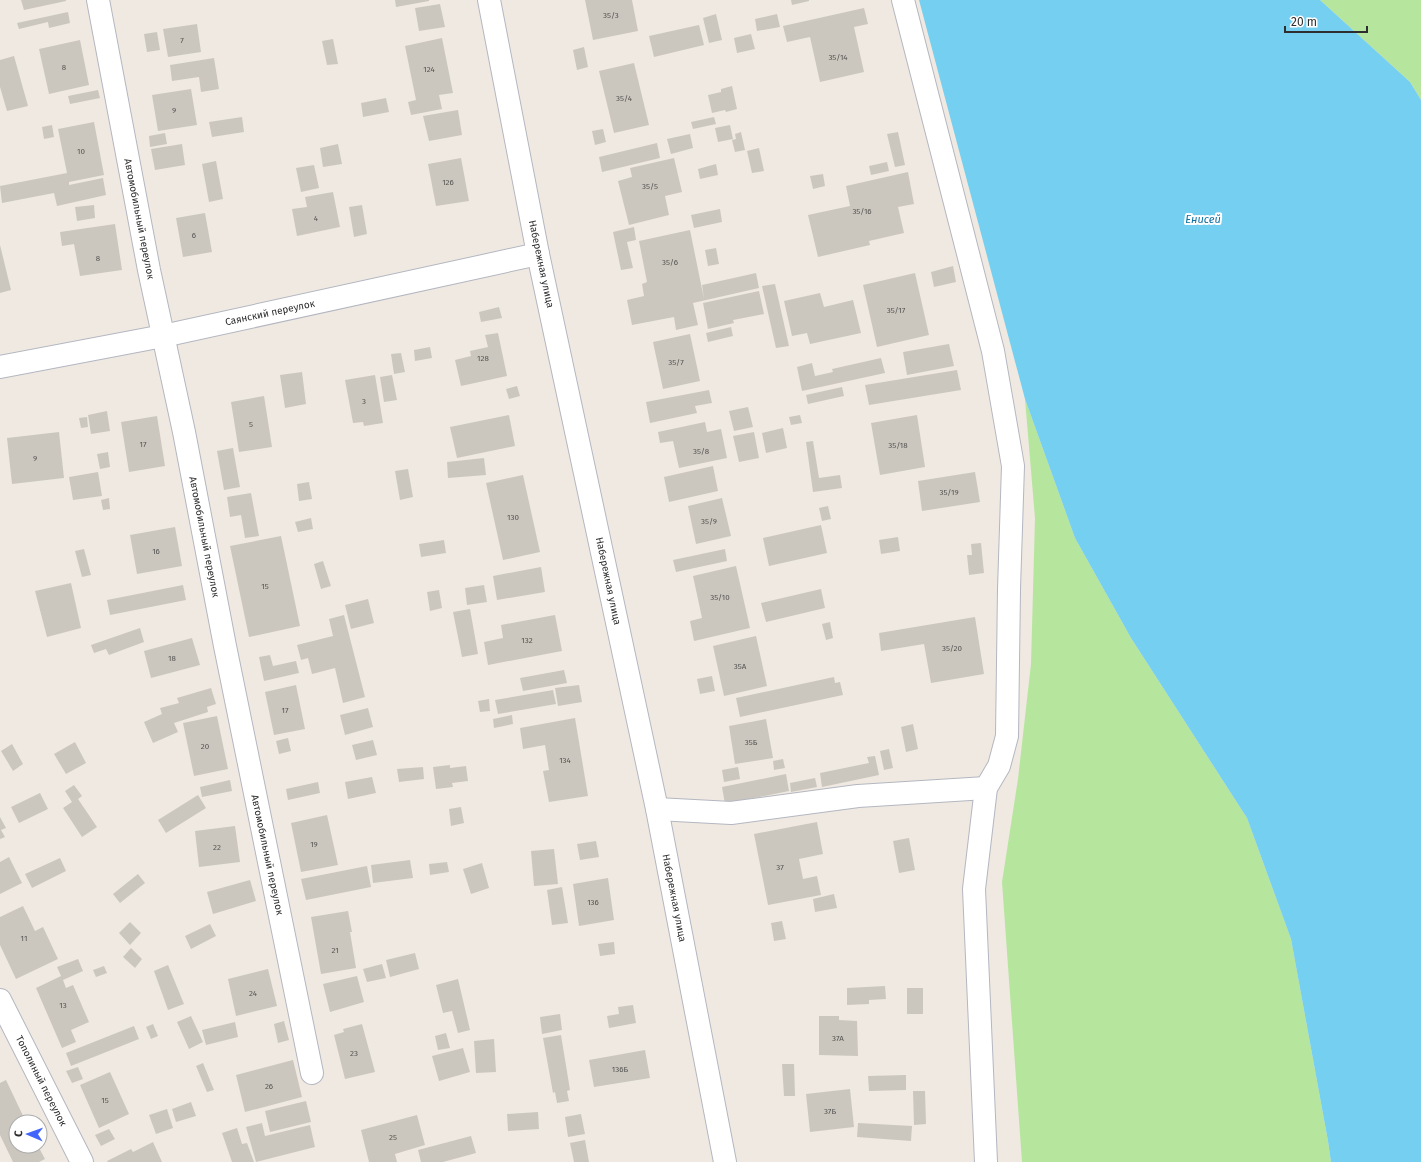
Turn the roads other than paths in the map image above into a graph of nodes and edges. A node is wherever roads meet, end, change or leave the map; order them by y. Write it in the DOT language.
graph roads {
  1 [pos="98,0"];
  2 [pos="490,0"];
  3 [pos="903,0"];
  4 [pos="538,254"];
  5 [pos="163,336"];
  6 [pos="0,367"];
  7 [pos="986,788"];
  8 [pos="657,809"];
  9 [pos="0,1000"];
  10 [pos="312,1073"];
  11 [pos="82,1162"];
  12 [pos="726,1162"];
  13 [pos="986,1162"];
  1 -- 5 [label="street, Автомобильный переулок"];
  2 -- 4 [label="street, Набережная улица"];
  3 -- 7 [label="street"];
  4 -- 5 [label="street, Саянский переулок"];
  4 -- 8 [label="street, Набережная улица"];
  5 -- 6 [label="street, Саянский переулок"];
  5 -- 10 [label="street, Автомобильный переулок"];
  7 -- 8 [label="street"];
  7 -- 13 [label="street"];
  8 -- 12 [label="street, Набережная улица"];
  9 -- 11 [label="street, Тополиный переулок"];
}
